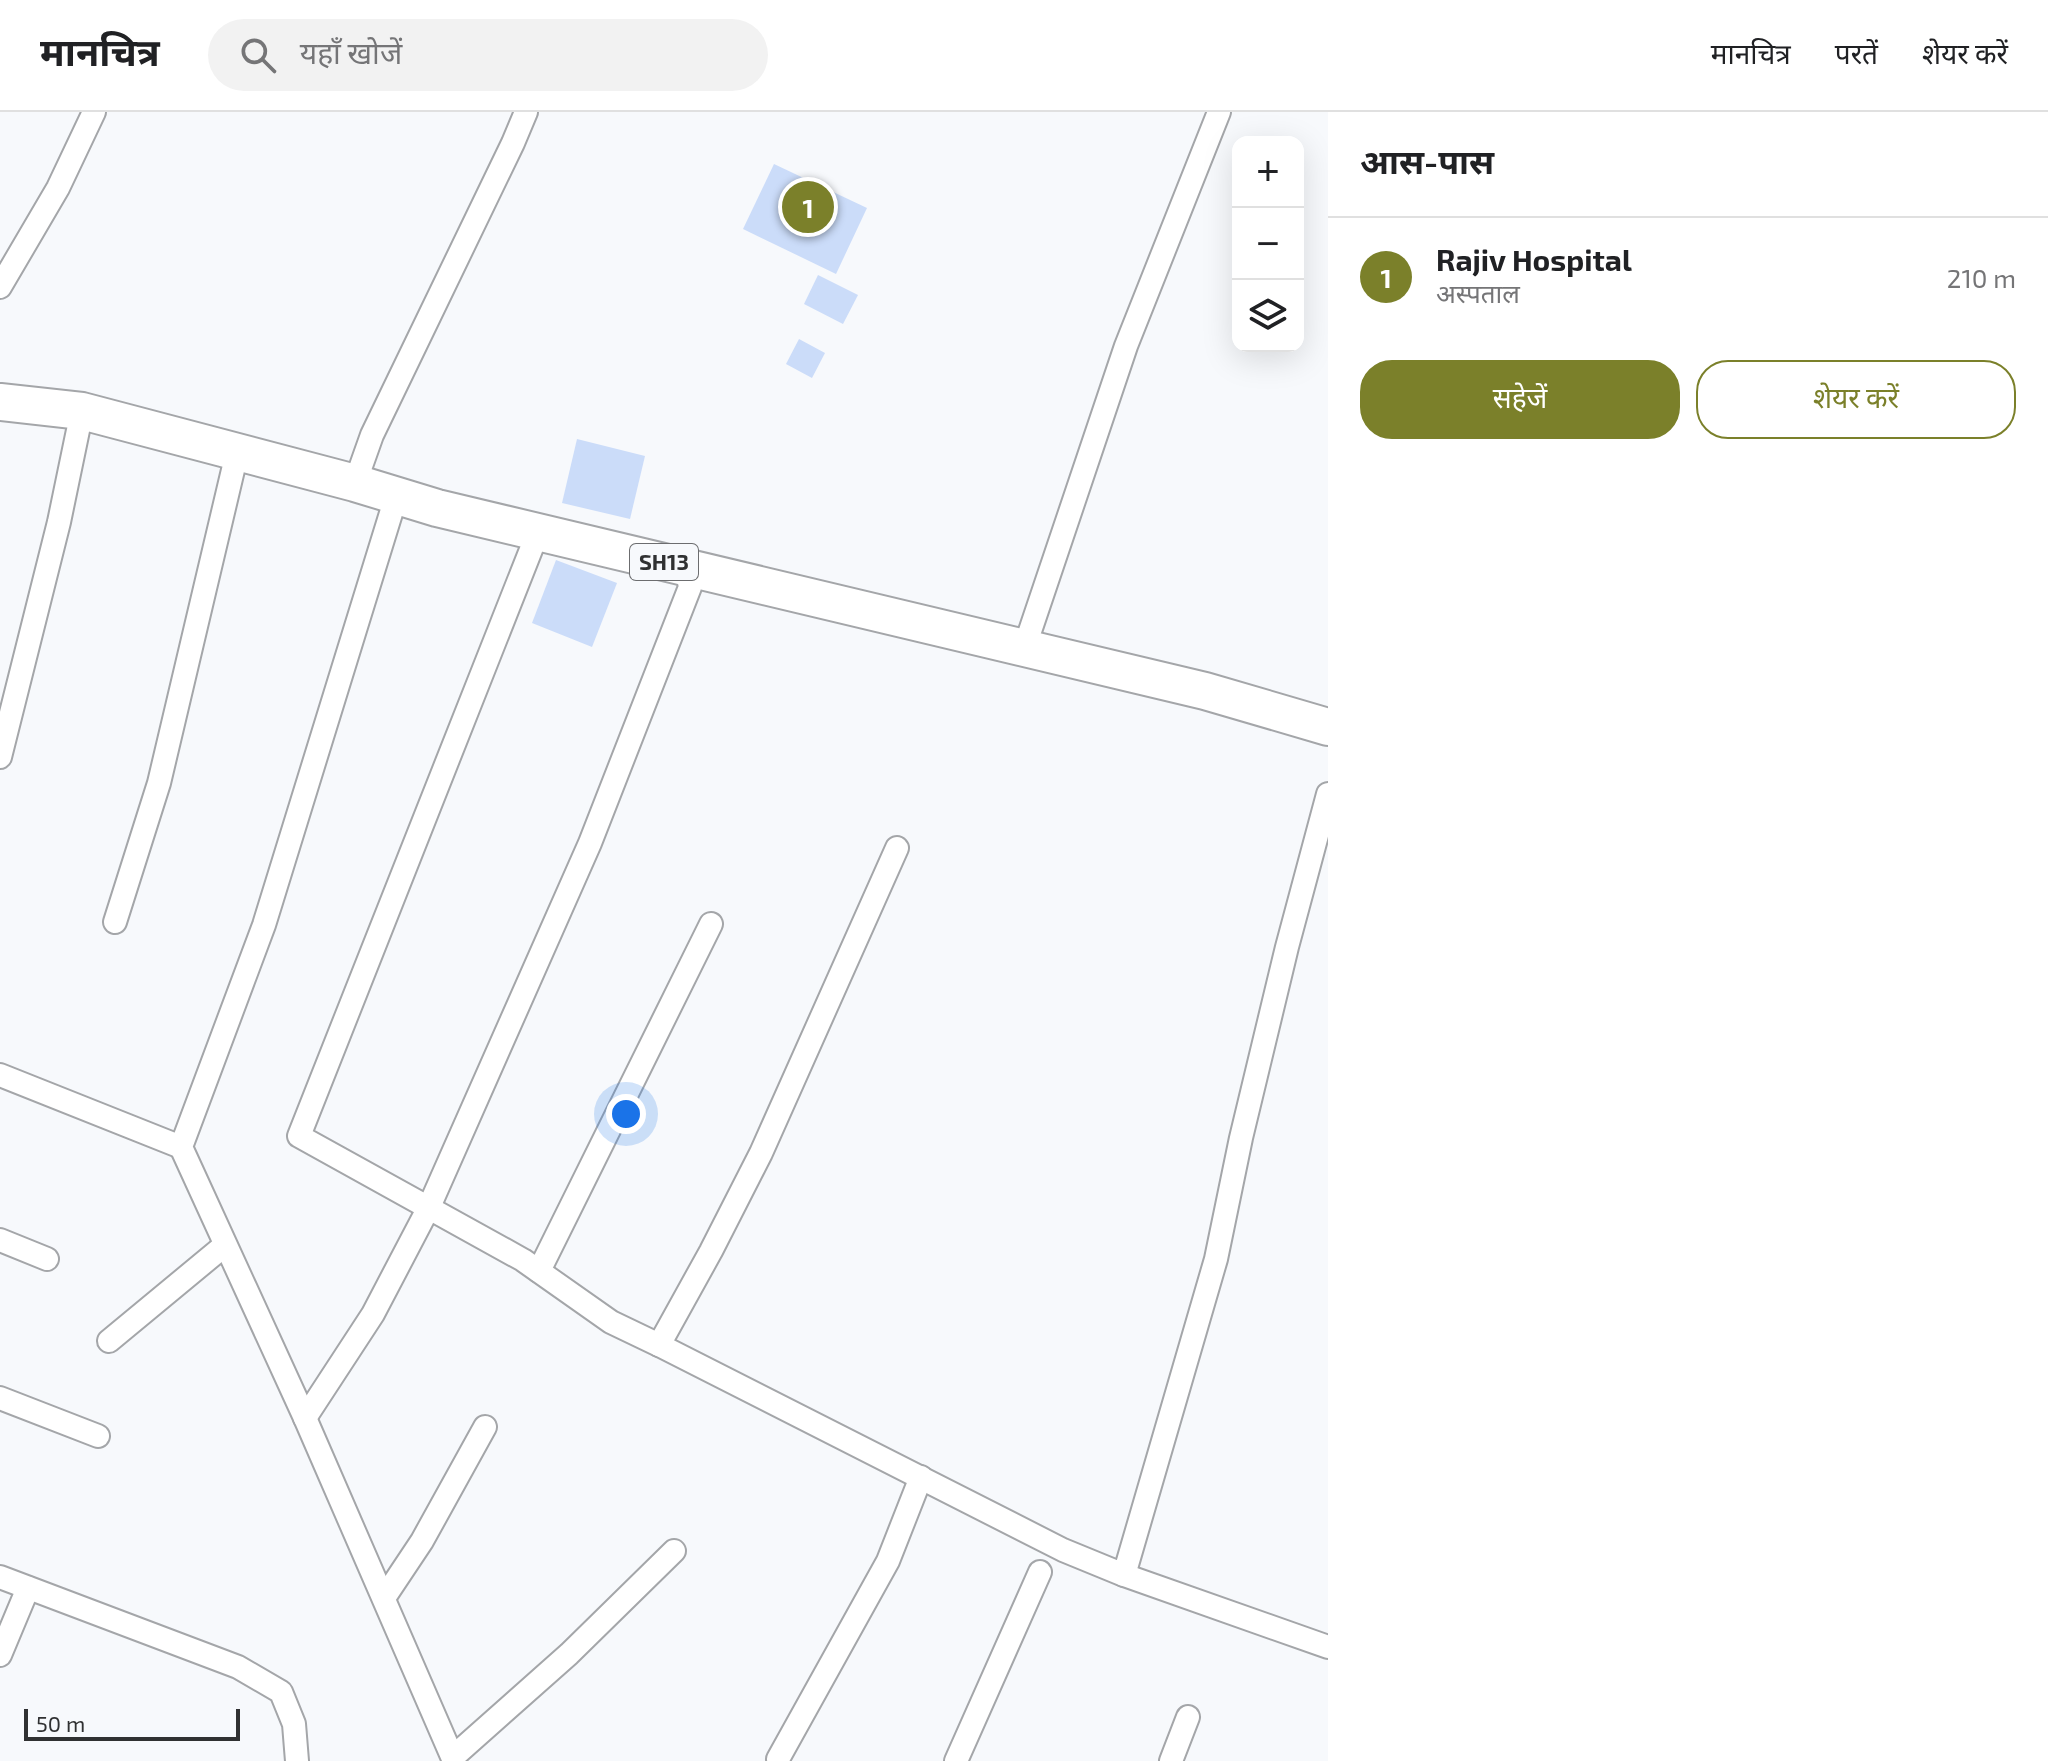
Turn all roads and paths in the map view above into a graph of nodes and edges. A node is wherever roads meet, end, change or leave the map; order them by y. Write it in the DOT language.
graph roads {
  1 [pos="94,112"];
  2 [pos="526,112"];
  3 [pos="1219,112"];
  4 [pos="0,287"];
  5 [pos="0,402"];
  6 [pos="82,411"];
  7 [pos="237,453"];
  8 [pos="355,483"];
  9 [pos="396,497"];
  10 [pos="538,532"];
  11 [pos="686,567"];
  12 [pos="1024,649"];
  13 [pos="1328,727"];
  14 [pos="0,757"];
  15 [pos="1328,794"];
  16 [pos="897,848"];
  17 [pos="115,922"];
  18 [pos="711,924"];
  19 [pos="0,1075"];
  20 [pos="181,1147"];
  21 [pos="429,1207"];
  22 [pos="0,1240"];
  23 [pos="225,1245"];
  24 [pos="47,1259"];
  25 [pos="539,1271"];
  26 [pos="109,1341"];
  27 [pos="659,1345"];
  28 [pos="0,1398"];
  29 [pos="305,1418"];
  30 [pos="485,1427"];
  31 [pos="98,1436"];
  32 [pos="921,1477"];
  33 [pos="674,1551"];
  34 [pos="1040,1572"];
  35 [pos="1124,1575"];
  36 [pos="0,1577"];
  37 [pos="28,1588"];
  38 [pos="384,1598"];
  39 [pos="1328,1647"];
  40 [pos="0,1655"];
  41 [pos="1188,1717"];
  42 [pos="454,1759"];
  43 [pos="778,1759"];
  44 [pos="297,1761"];
  45 [pos="956,1761"];
  46 [pos="1171,1761"];
  1 -- 4 [label="street"];
  2 -- 8 [label="street"];
  3 -- 12 [label="street"];
  5 -- 6 [label="main road, SH13"];
  6 -- 7 [label="main road, SH13"];
  6 -- 14 [label="street"];
  7 -- 8 [label="main road, SH13"];
  7 -- 17 [label="street"];
  8 -- 9 [label="main road, SH13"];
  9 -- 10 [label="main road, SH13"];
  9 -- 20 [label="street"];
  10 -- 11 [label="main road, SH13"];
  10 -- 21 [label="street"];
  11 -- 12 [label="main road, SH13"];
  11 -- 21 [label="street"];
  12 -- 13 [label="main road, SH13"];
  15 -- 35 [label="street"];
  16 -- 27 [label="street"];
  18 -- 25 [label="street"];
  19 -- 20 [label="street"];
  20 -- 23 [label="street"];
  21 -- 25 [label="street"];
  21 -- 29 [label="street"];
  22 -- 24 [label="street"];
  23 -- 26 [label="street"];
  23 -- 29 [label="street"];
  25 -- 27 [label="street"];
  27 -- 32 [label="street"];
  28 -- 31 [label="street"];
  29 -- 38 [label="street"];
  30 -- 38 [label="street"];
  32 -- 35 [label="street"];
  32 -- 43 [label="street"];
  33 -- 42 [label="street"];
  34 -- 45 [label="street"];
  35 -- 39 [label="street"];
  36 -- 37 [label="street"];
  37 -- 40 [label="street"];
  37 -- 44 [label="street"];
  38 -- 42 [label="street"];
  41 -- 46 [label="street"];
}
